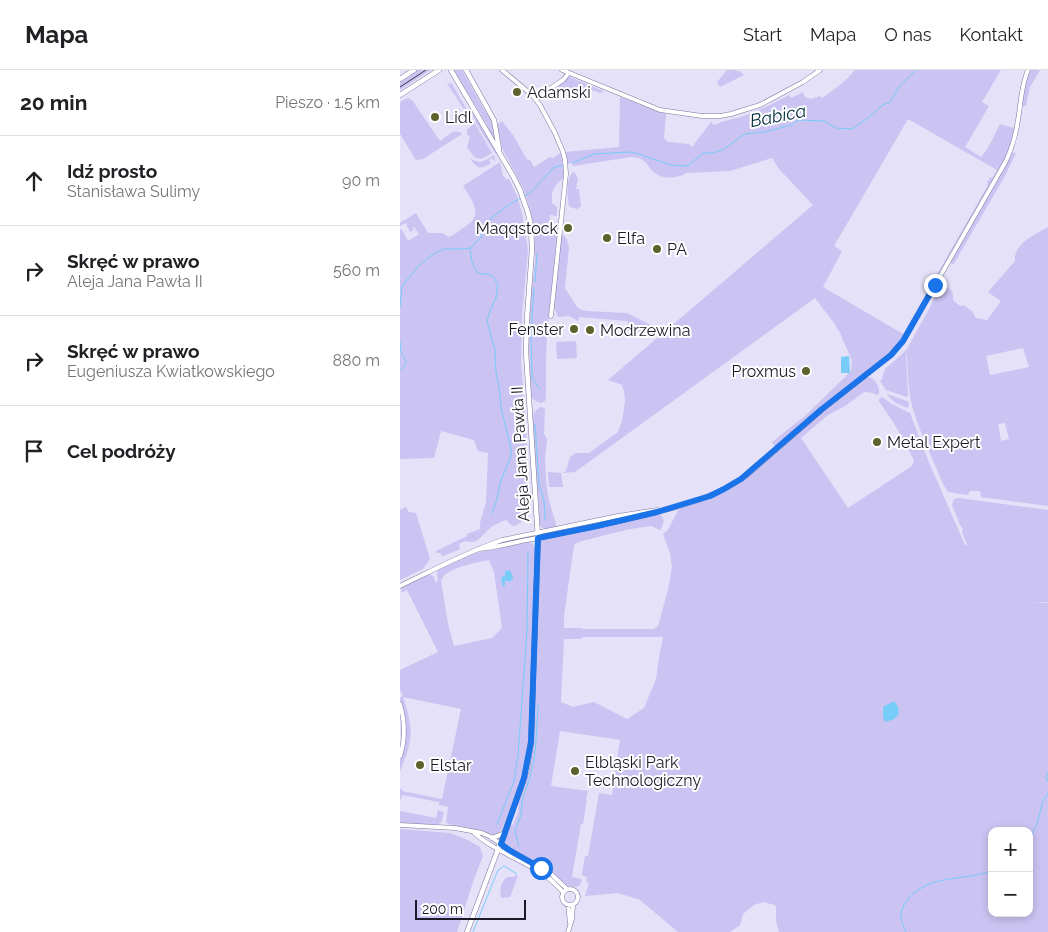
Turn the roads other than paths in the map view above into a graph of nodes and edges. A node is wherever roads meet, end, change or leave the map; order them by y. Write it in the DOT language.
graph roads {
  1 [pos="414,70"];
  2 [pos="439,70"];
  3 [pos="451,70"];
  4 [pos="466,70"];
  5 [pos="502,70"];
  6 [pos="562,70"];
  7 [pos="820,70"];
  8 [pos="1028,70"];
  9 [pos="569,73"];
  10 [pos="400,79"];
  11 [pos="400,95"];
  12 [pos="536,98"];
  13 [pos="499,150"];
  14 [pos="551,316"];
  15 [pos="662,510"];
  16 [pos="537,532"];
  17 [pos="538,538"];
  18 [pos="478,550"];
  19 [pos="400,586"];
  20 [pos="400,704"];
  21 [pos="400,756"];
  22 [pos="400,825"];
  23 [pos="473,832"];
  24 [pos="504,833"];
  25 [pos="492,838"];
  26 [pos="501,844"];
  27 [pos="498,850"];
  28 [pos="565,891"];
  29 [pos="571,905"];
  30 [pos="467,932"];
  31 [pos="568,932"];
  1 -- 10 [label="street"];
  2 -- 11 [label="street"];
  3 -- 13 [label="street, Aleja Jana Pawła II"];
  4 -- 13 [label="street, Aleja Jana Pawła II"];
  5 -- 12 [label="street"];
  6 -- 9 [label="street"];
  7 -- 9 [label="street"];
  8 -- 15 [label="street"];
  9 -- 12 [label="street"];
  12 -- 14 [label="street"];
  13 -- 16 [label="street, Aleja Jana Pawła II"];
  15 -- 16 [label="street"];
  15 -- 17 [label="street"];
  16 -- 17 [label="street, Aleja Jana Pawła II"];
  16 -- 18 [label="street"];
  17 -- 18 [label="street"];
  17 -- 24 [label="street, Aleja Jana Pawła II"];
  18 -- 19 [label="street"];
  20 -- 21 [label="street"];
  22 -- 23 [label="street"];
  23 -- 25 [label="street"];
  23 -- 27 [label="street"];
  24 -- 25 [label="street"];
  24 -- 26 [label="street, Aleja Jana Pawła II"];
  25 -- 26 [label="street"];
  26 -- 27 [label="street, Aleja Jana Pawła II"];
  26 -- 28 [label="street"];
  27 -- 28 [label="street"];
  27 -- 30 [label="street, Aleja Jana Pawła II"];
  28 -- 29 [label="street"];
  28 -- 29 [label="street"];
  29 -- 31 [label="street"];
}
